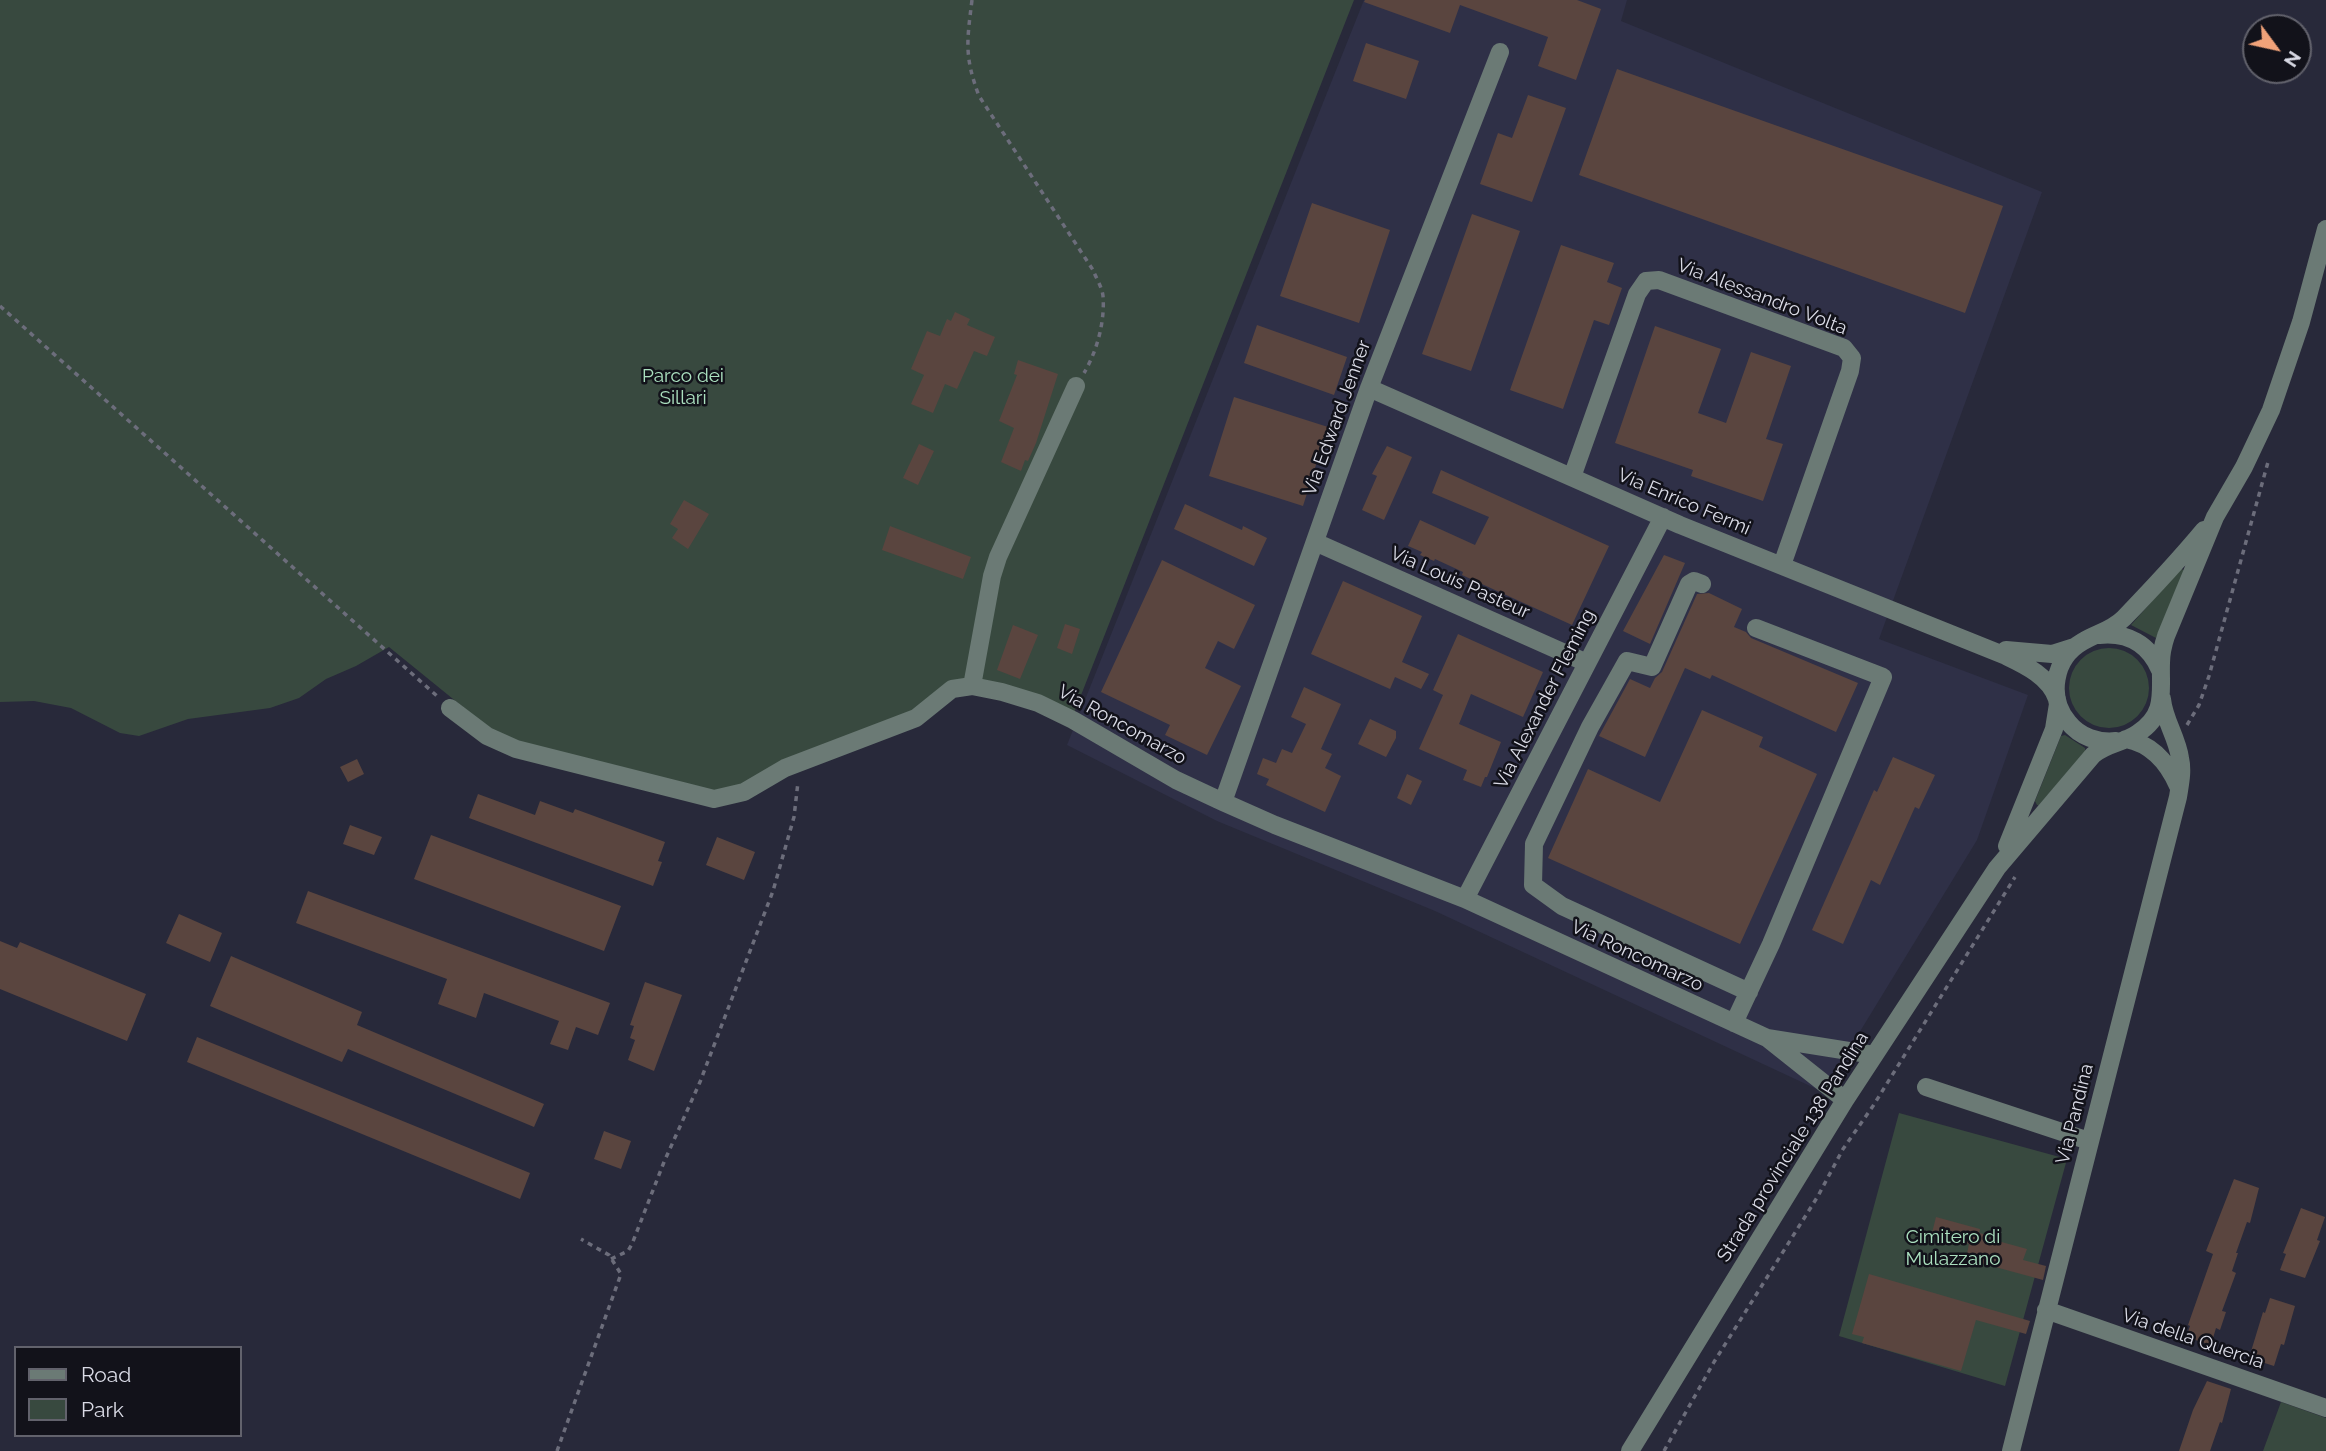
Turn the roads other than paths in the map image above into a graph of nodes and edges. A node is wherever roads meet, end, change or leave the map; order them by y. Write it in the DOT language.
graph roads {
  1 [pos="1500,52"];
  2 [pos="2326,229"];
  3 [pos="1076,386"];
  4 [pos="1369,388"];
  5 [pos="1572,477"];
  6 [pos="1663,517"];
  7 [pos="2215,517"];
  8 [pos="1315,542"];
  9 [pos="1782,565"];
  10 [pos="1702,584"];
  11 [pos="1756,628"];
  12 [pos="2096,636"];
  13 [pos="2078,644"];
  14 [pos="1985,646"];
  15 [pos="1587,663"];
  16 [pos="2161,674"];
  17 [pos="972,686"];
  18 [pos="2162,698"];
  19 [pos="2057,702"];
  20 [pos="450,708"];
  21 [pos="2124,739"];
  22 [pos="2179,788"];
  23 [pos="1223,802"];
  24 [pos="1997,869"];
  25 [pos="1465,900"];
  26 [pos="1749,992"];
  27 [pos="1734,1023"];
  28 [pos="1767,1038"];
  29 [pos="1874,1055"];
  30 [pos="1926,1087"];
  31 [pos="1845,1100"];
  32 [pos="2089,1141"];
  33 [pos="2046,1310"];
  34 [pos="2326,1408"];
  35 [pos="1630,1451"];
  36 [pos="2011,1451"];
  1 -- 4 [label="street, Via Edward Jenner"];
  2 -- 7 [label="street"];
  3 -- 17 [label="street"];
  4 -- 5 [label="street, Via Enrico Fermi"];
  4 -- 8 [label="street, Via Edward Jenner"];
  5 -- 6 [label="street, Via Enrico Fermi"];
  5 -- 9 [label="street, Via Alessandro Volta"];
  6 -- 9 [label="street, Via Enrico Fermi"];
  6 -- 15 [label="street, Via Alexander Fleming"];
  7 -- 12 [label="street"];
  7 -- 16 [label="street"];
  8 -- 15 [label="street, Via Louis Pasteur"];
  8 -- 23 [label="street, Via Edward Jenner"];
  9 -- 14 [label="street, Via Enrico Fermi"];
  10 -- 26 [label="street"];
  11 -- 26 [label="street"];
  12 -- 13 [label="street"];
  12 -- 16 [label="street"];
  13 -- 14 [label="street, Via Enrico Fermi"];
  13 -- 19 [label="street"];
  14 -- 19 [label="street, Via Enrico Fermi"];
  15 -- 25 [label="street, Via Alexander Fleming"];
  16 -- 18 [label="street"];
  17 -- 20 [label="street"];
  17 -- 23 [label="street, Via Roncomarzo"];
  18 -- 21 [label="street"];
  18 -- 22 [label="street, Via Pandina"];
  19 -- 21 [label="street"];
  19 -- 24 [label="street"];
  21 -- 22 [label="street"];
  21 -- 24 [label="street"];
  22 -- 32 [label="street, Via Pandina"];
  23 -- 25 [label="street, Via Roncomarzo"];
  24 -- 29 [label="street, Strada provinciale 138 Pandina"];
  25 -- 27 [label="street, Via Roncomarzo"];
  26 -- 27 [label="street"];
  27 -- 28 [label="street, Via Roncomarzo"];
  28 -- 29 [label="street, Via Roncomarzo"];
  28 -- 31 [label="street, Via Roncomarzo"];
  29 -- 31 [label="street, Strada provinciale 138 Pandina"];
  30 -- 32 [label="street"];
  31 -- 35 [label="street, Strada provinciale 138 Pandina"];
  32 -- 33 [label="street, Via Pandina"];
  33 -- 34 [label="street, Via della Quercia"];
  33 -- 36 [label="street, Via Pandina"];
}
